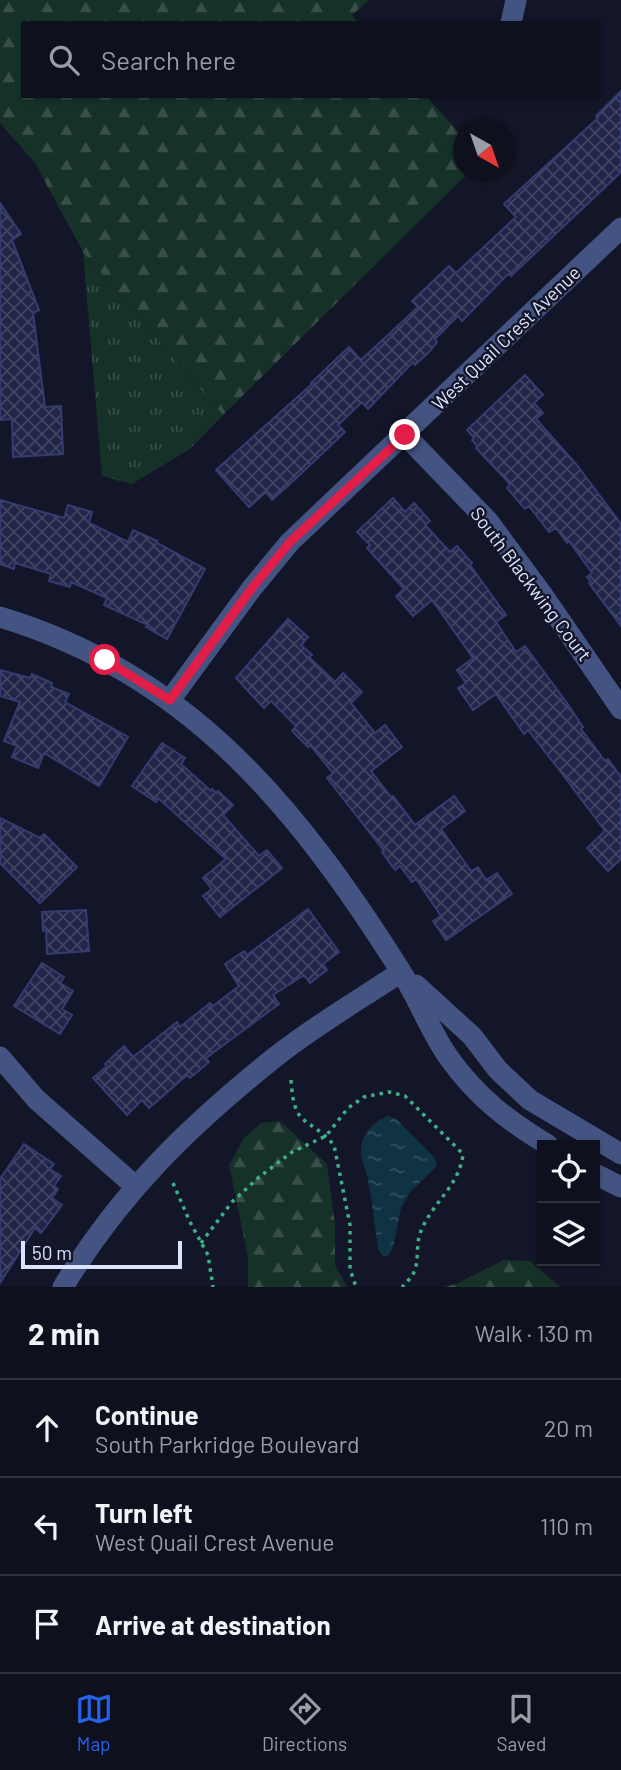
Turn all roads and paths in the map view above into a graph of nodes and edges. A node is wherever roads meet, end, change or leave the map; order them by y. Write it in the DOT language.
graph roads {
  1 [pos="516,0"];
  2 [pos="511,21"];
  3 [pos="621,228"];
  4 [pos="405,435"];
  5 [pos="0,617"];
  6 [pos="170,700"];
  7 [pos="621,709"];
  8 [pos="401,972"];
  9 [pos="0,1057"];
  10 [pos="291,1080"];
  11 [pos="326,1136"];
  12 [pos="540,1140"];
  13 [pos="621,1154"];
  14 [pos="600,1176"];
  15 [pos="173,1183"];
  16 [pos="135,1186"];
  17 [pos="621,1187"];
  18 [pos="201,1243"];
  19 [pos="63,1287"];
  20 [pos="213,1287"];
  21 [pos="356,1287"];
  22 [pos="402,1287"];
  1 -- 2 [label="street"];
  3 -- 4 [label="street, West Quail Crest Avenue"];
  4 -- 6 [label="street, West Quail Crest Avenue"];
  4 -- 7 [label="street, South Blackwing Court"];
  5 -- 6 [label="street"];
  6 -- 8 [label="street"];
  8 -- 12 [label="street"];
  8 -- 13 [label="street"];
  8 -- 16 [label="street"];
  9 -- 16 [label="street"];
  10 -- 11 [label="path"];
  11 -- 18 [label="path"];
  11 -- 21 [label="path"];
  11 -- 22 [label="path"];
  14 -- 17 [label="street"];
  15 -- 18 [label="path"];
  16 -- 19 [label="street"];
  18 -- 20 [label="path"];
}
